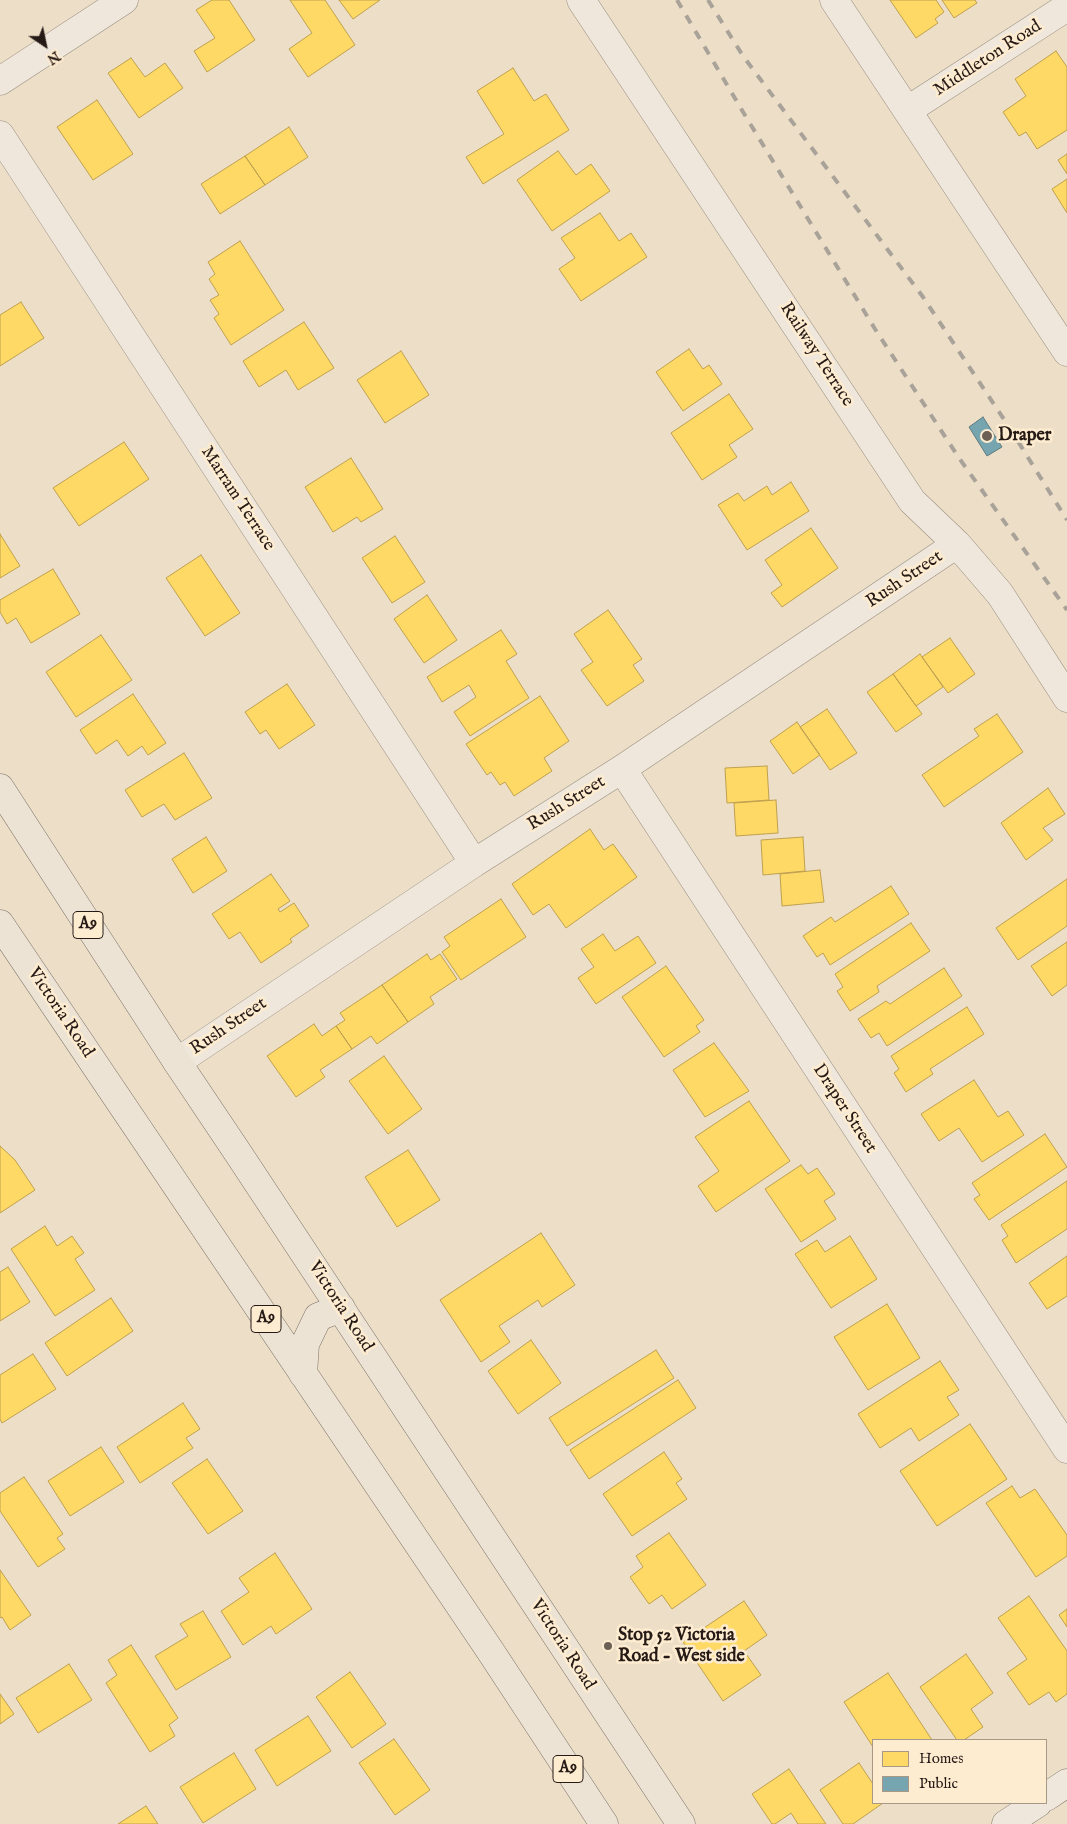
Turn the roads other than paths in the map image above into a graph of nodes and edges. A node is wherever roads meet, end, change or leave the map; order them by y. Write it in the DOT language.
graph roads {
  1 [pos="124,0"];
  2 [pos="581,0"];
  3 [pos="834,0"];
  4 [pos="1067,7"];
  5 [pos="0,81"];
  6 [pos="908,110"];
  7 [pos="0,135"];
  8 [pos="1067,352"];
  9 [pos="958,544"];
  10 [pos="1067,698"];
  11 [pos="622,769"];
  12 [pos="0,788"];
  13 [pos="474,863"];
  14 [pos="0,924"];
  15 [pos="176,1062"];
  16 [pos="341,1308"];
  17 [pos="304,1374"];
  18 [pos="1067,1449"];
  19 [pos="1067,1783"];
  20 [pos="1047,1796"];
  21 [pos="1036,1804"];
  22 [pos="604,1824"];
  23 [pos="680,1824"];
  24 [pos="1006,1824"];
  1 -- 5 [label="street"];
  2 -- 9 [label="street, Railway Terrace"];
  3 -- 6 [label="street"];
  4 -- 6 [label="street, Middleton Road"];
  6 -- 8 [label="street"];
  7 -- 13 [label="street, Marram Terrace"];
  9 -- 10 [label="street, Railway Terrace"];
  9 -- 11 [label="street, Rush Street"];
  11 -- 13 [label="street, Rush Street"];
  11 -- 18 [label="street, Draper Street"];
  12 -- 15 [label="highway, Victoria Road / A9"];
  13 -- 15 [label="street, Rush Street"];
  14 -- 17 [label="highway, Victoria Road / A9"];
  15 -- 16 [label="highway, Victoria Road / A9"];
  16 -- 17 [label="highway"];
  16 -- 23 [label="highway, Victoria Road / A9"];
  17 -- 22 [label="highway, Victoria Road / A9"];
  19 -- 20 [label="street"];
  21 -- 24 [label="street"];
}
